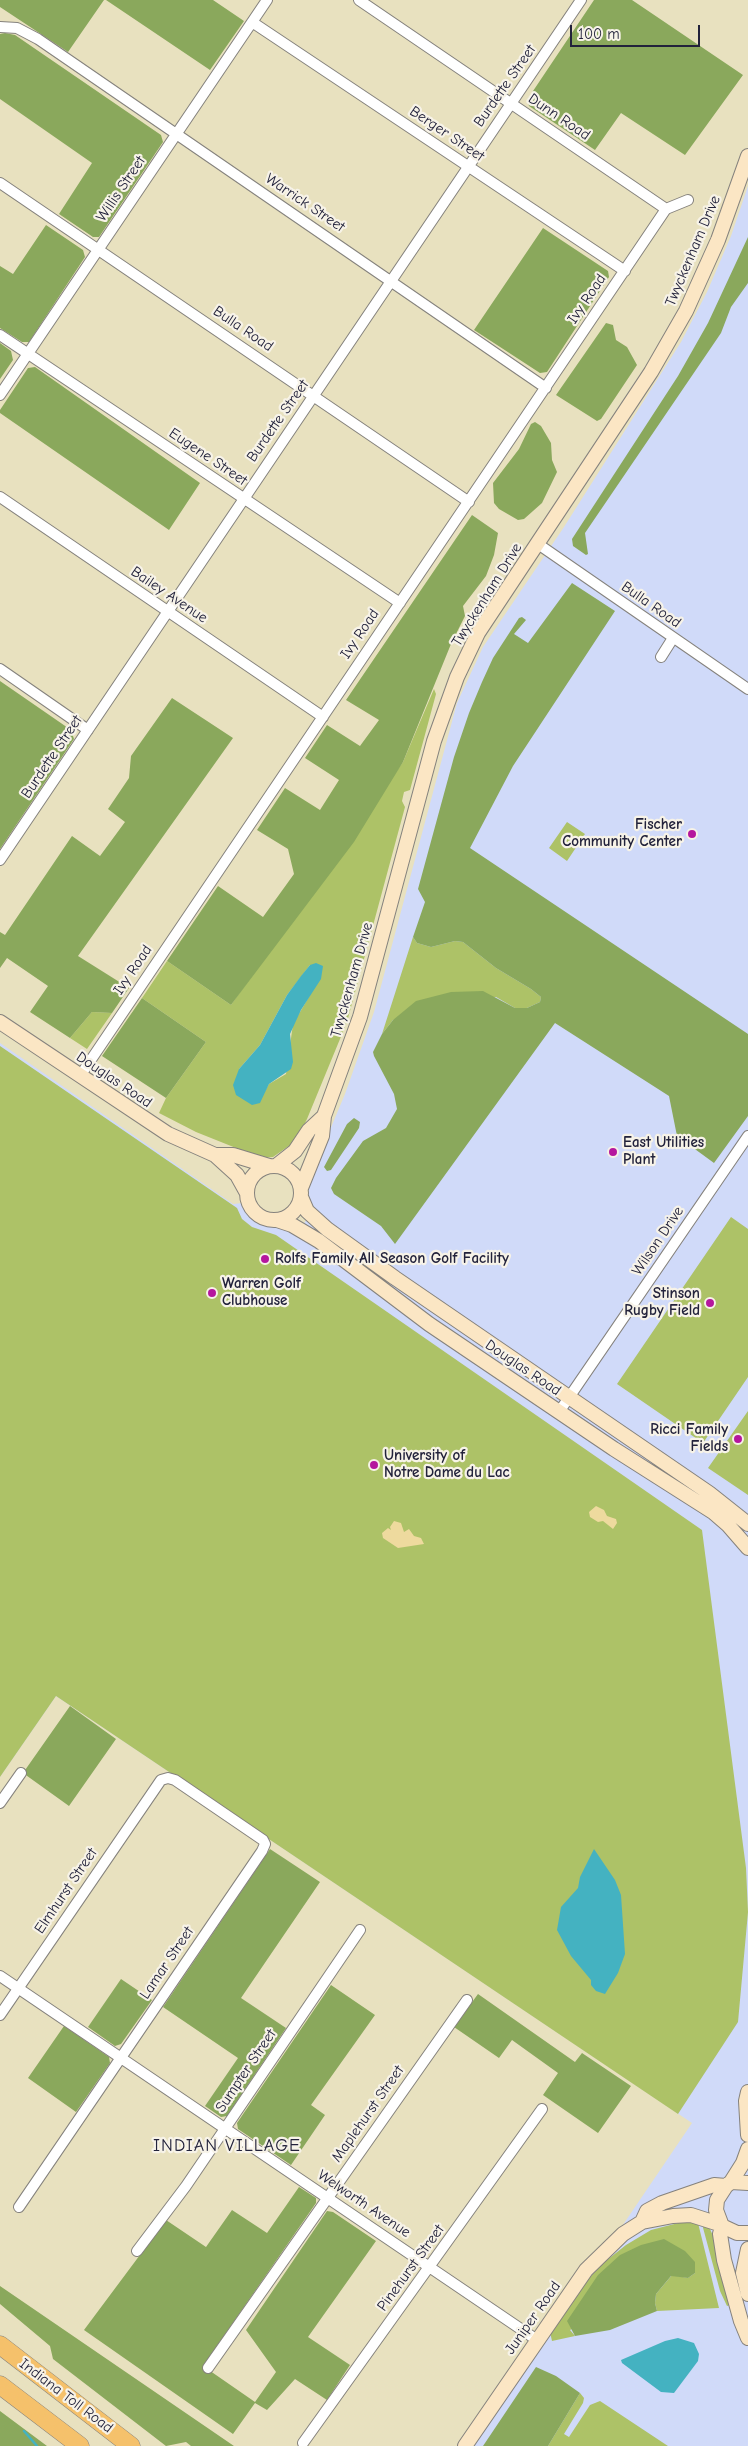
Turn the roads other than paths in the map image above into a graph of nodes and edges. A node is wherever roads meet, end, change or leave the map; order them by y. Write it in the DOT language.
graph roads {
  1 [pos="267,0"];
  2 [pos="359,0"];
  3 [pos="581,0"];
  4 [pos="252,22"];
  5 [pos="0,27"];
  6 [pos="511,103"];
  7 [pos="176,134"];
  8 [pos="748,156"];
  9 [pos="467,166"];
  10 [pos="0,183"];
  11 [pos="688,200"];
  12 [pos="666,210"];
  13 [pos="99,250"];
  14 [pos="625,270"];
  15 [pos="391,280"];
  16 [pos="0,335"];
  17 [pos="28,353"];
  18 [pos="546,388"];
  19 [pos="0,394"];
  20 [pos="314,396"];
  21 [pos="0,496"];
  22 [pos="243,498"];
  23 [pos="469,502"];
  24 [pos="538,544"];
  25 [pos="400,603"];
  26 [pos="167,612"];
  27 [pos="673,638"];
  28 [pos="662,657"];
  29 [pos="0,670"];
  30 [pos="748,689"];
  31 [pos="323,717"];
  32 [pos="88,730"];
  33 [pos="0,860"];
  34 [pos="0,1022"];
  35 [pos="80,1076"];
  36 [pos="324,1116"];
  37 [pos="748,1136"];
  38 [pos="215,1155"];
  39 [pos="272,1166"];
  40 [pos="301,1192"];
  41 [pos="246,1193"];
  42 [pos="276,1220"];
  43 [pos="568,1398"];
  44 [pos="559,1412"];
  45 [pos="748,1524"];
  46 [pos="748,1548"];
  47 [pos="21,1773"];
  48 [pos="158,1784"];
  49 [pos="0,1803"];
  50 [pos="360,1930"];
  51 [pos="0,1976"];
  52 [pos="18,1988"];
  53 [pos="467,2000"];
  54 [pos="0,2015"];
  55 [pos="121,2057"];
  56 [pos="748,2092"];
  57 [pos="542,2109"];
  58 [pos="225,2129"];
  59 [pos="748,2135"];
  60 [pos="748,2149"];
  61 [pos="748,2183"];
  62 [pos="728,2184"];
  63 [pos="328,2198"];
  64 [pos="19,2207"];
  65 [pos="642,2222"];
  66 [pos="720,2225"];
  67 [pos="748,2233"];
  68 [pos="748,2249"];
  69 [pos="137,2251"];
  70 [pos="430,2267"];
  71 [pos="748,2294"];
  72 [pos="748,2338"];
  73 [pos="537,2340"];
  74 [pos="0,2345"];
  75 [pos="208,2368"];
  76 [pos="0,2385"];
  77 [pos="303,2443"];
  78 [pos="80,2446"];
  79 [pos="131,2446"];
  80 [pos="464,2446"];
  1 -- 4 [label="street, Willis Street"];
  2 -- 6 [label="street, Dunn Road"];
  3 -- 6 [label="street, Burdette Street"];
  4 -- 7 [label="street, Willis Street"];
  4 -- 9 [label="street, Berger Street"];
  5 -- 7 [label="street, Warrick Street"];
  6 -- 9 [label="street, Burdette Street"];
  6 -- 12 [label="street, Dunn Road"];
  7 -- 13 [label="street, Willis Street"];
  7 -- 15 [label="street, Warrick Street"];
  8 -- 24 [label="street, Twyckenham Drive"];
  9 -- 14 [label="street, Berger Street"];
  9 -- 15 [label="street, Burdette Street"];
  10 -- 13 [label="street, Bulla Road"];
  11 -- 12 [label="street"];
  12 -- 14 [label="street, Ivy Road"];
  13 -- 17 [label="street, Willis Street"];
  13 -- 20 [label="street, Bulla Road"];
  14 -- 18 [label="street, Ivy Road"];
  15 -- 18 [label="street, Warrick Street"];
  15 -- 20 [label="street, Burdette Street"];
  16 -- 17 [label="street, Eugene Street"];
  17 -- 19 [label="street, Willis Street"];
  17 -- 22 [label="street, Eugene Street"];
  18 -- 23 [label="street, Ivy Road"];
  20 -- 22 [label="street, Burdette Street"];
  20 -- 23 [label="street, Bulla Road"];
  21 -- 26 [label="street, Bailey Avenue"];
  22 -- 25 [label="street, Eugene Street"];
  22 -- 26 [label="street, Burdette Street"];
  23 -- 25 [label="street, Ivy Road"];
  24 -- 27 [label="street, Bulla Road"];
  24 -- 36 [label="street, Twyckenham Drive"];
  25 -- 31 [label="street, Ivy Road"];
  26 -- 31 [label="street, Bailey Avenue"];
  26 -- 32 [label="street, Burdette Street"];
  27 -- 28 [label="street"];
  27 -- 30 [label="street, Bulla Road"];
  29 -- 32 [label="street"];
  31 -- 35 [label="street, Ivy Road"];
  32 -- 33 [label="street, Burdette Street"];
  34 -- 35 [label="street, Douglas Road"];
  35 -- 38 [label="street, Douglas Road"];
  36 -- 39 [label="street, Twyckenham Drive"];
  36 -- 40 [label="street, Twyckenham Drive"];
  37 -- 43 [label="street, Wilson Drive"];
  38 -- 39 [label="street, Douglas Road"];
  38 -- 41 [label="street, Douglas Road"];
  39 -- 40 [label="street"];
  39 -- 41 [label="street"];
  40 -- 42 [label="street"];
  40 -- 43 [label="street, Douglas Road"];
  41 -- 42 [label="street"];
  42 -- 44 [label="street, Douglas Road"];
  43 -- 44 [label="street, Wilson Drive"];
  43 -- 45 [label="street, Douglas Road"];
  44 -- 46 [label="street, Douglas Road"];
  47 -- 49 [label="street"];
  48 -- 52 [label="street, Elmhurst Street"];
  48 -- 55 [label="street, Lamar Street"];
  50 -- 58 [label="street, Sumpter Street"];
  51 -- 52 [label="street, Welworth Avenue"];
  52 -- 54 [label="street, Elmhurst Street"];
  52 -- 55 [label="street, Welworth Avenue"];
  53 -- 63 [label="street, Maplehurst Street"];
  55 -- 58 [label="street, Welworth Avenue"];
  55 -- 64 [label="street, Lamar Street"];
  56 -- 59 [label="street"];
  57 -- 70 [label="street, Pinehurst Street"];
  58 -- 63 [label="street, Welworth Avenue"];
  58 -- 69 [label="street, Sumpter Street"];
  60 -- 62 [label="street"];
  61 -- 62 [label="street, Juniper Road"];
  62 -- 65 [label="street, Juniper Road"];
  62 -- 66 [label="street"];
  63 -- 70 [label="street, Welworth Avenue"];
  63 -- 75 [label="street, Maplehurst Street"];
  65 -- 66 [label="street, Juniper Road"];
  65 -- 73 [label="street, Juniper Road"];
  66 -- 67 [label="street, Juniper Road"];
  66 -- 72 [label="street"];
  68 -- 71 [label="street"];
  70 -- 73 [label="street, Welworth Avenue"];
  70 -- 77 [label="street, Pinehurst Street"];
  73 -- 80 [label="street, Juniper Road"];
  74 -- 79 [label="highway, Indiana Toll Road"];
  76 -- 78 [label="highway, Indiana Toll Road"];
}
